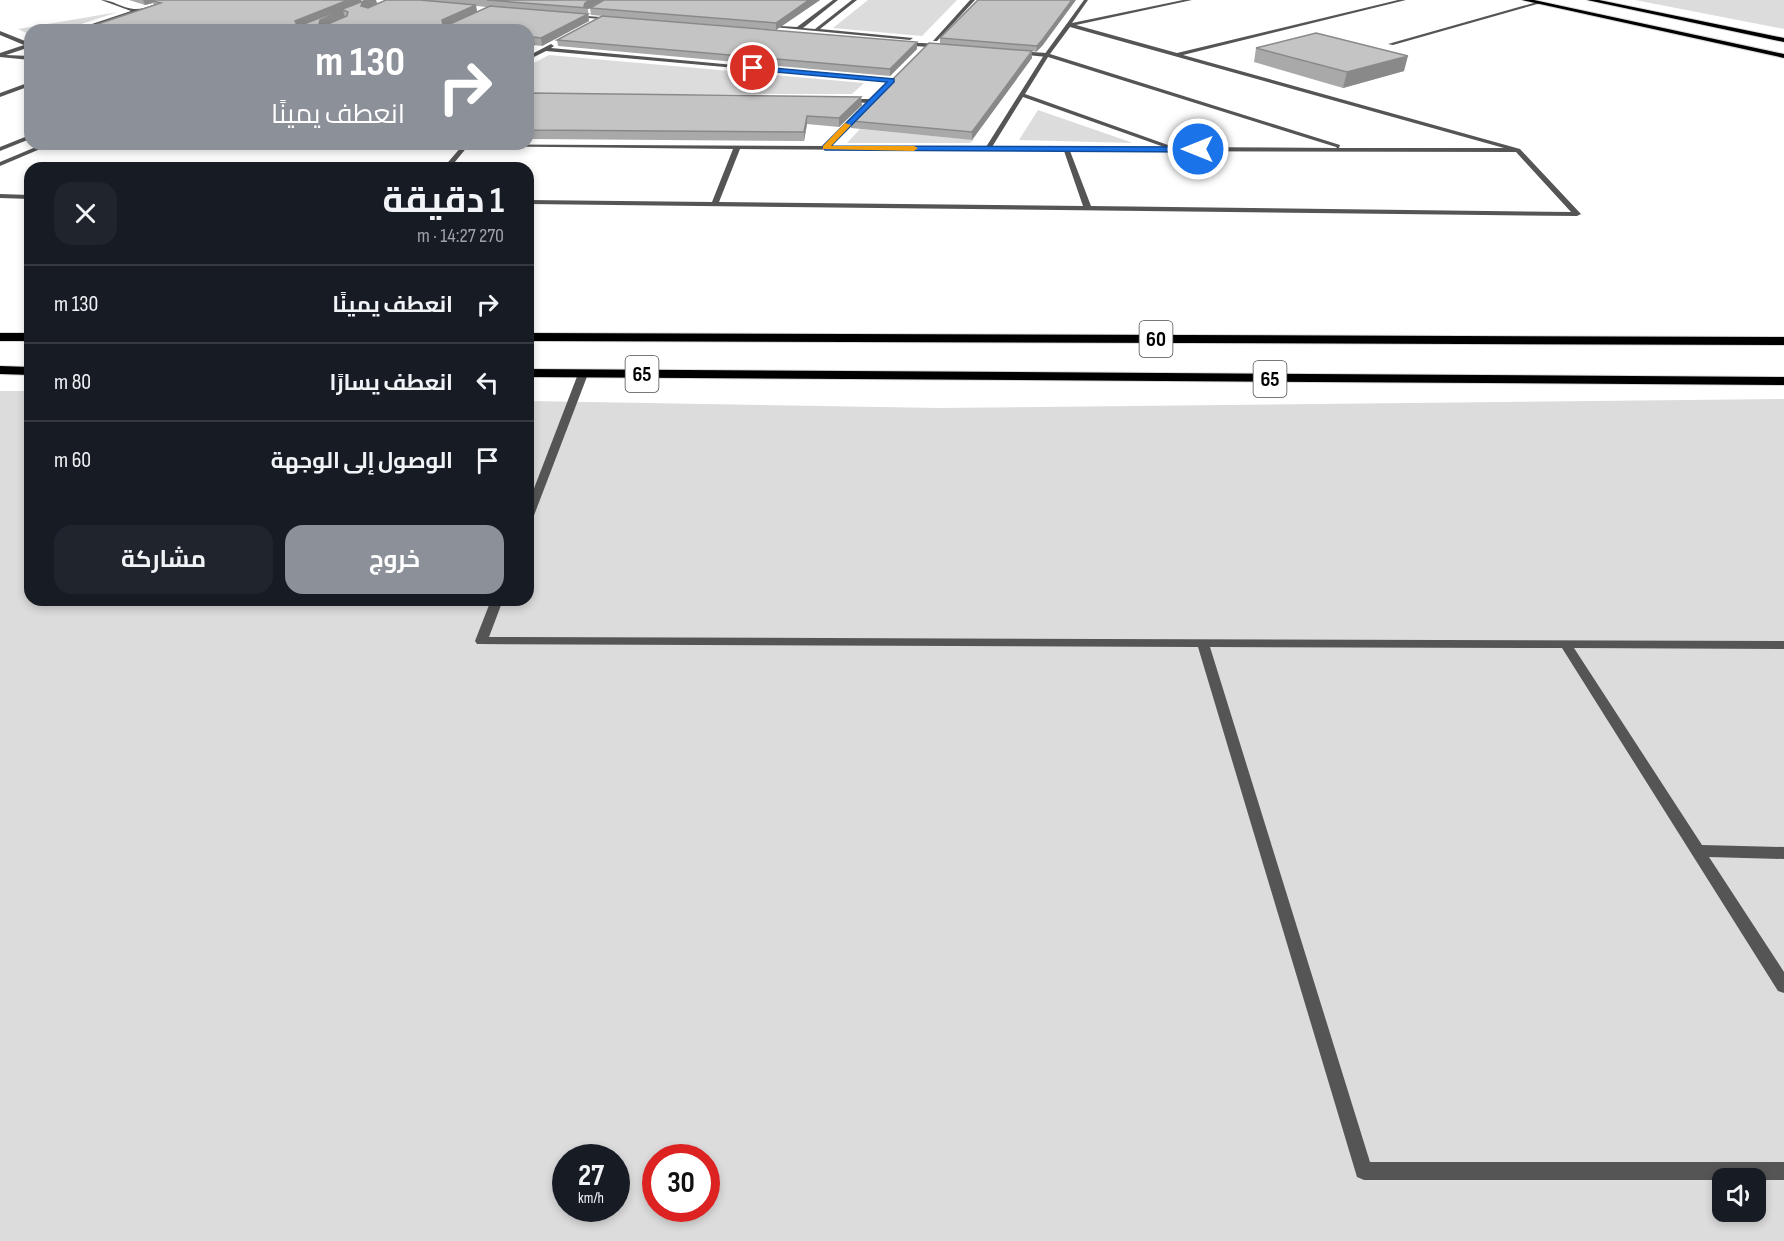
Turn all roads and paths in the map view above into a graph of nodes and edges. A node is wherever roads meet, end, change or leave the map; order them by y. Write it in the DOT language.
graph roads {
  1 [pos="103,0"];
  2 [pos="170,0"];
  3 [pos="835,0"];
  4 [pos="855,0"];
  5 [pos="973,0"];
  6 [pos="1086,0"];
  7 [pos="1190,0"];
  8 [pos="1404,0"];
  9 [pos="1525,0"];
  10 [pos="1552,0"];
  11 [pos="1590,0"];
  12 [pos="1616,0"];
  13 [pos="375,1"];
  14 [pos="392,2"];
  15 [pos="364,3"];
  16 [pos="402,3"];
  17 [pos="1539,3"];
  18 [pos="373,10"];
  19 [pos="566,10"];
  20 [pos="135,11"];
  21 [pos="623,15"];
  22 [pos="570,16"];
  23 [pos="602,18"];
  24 [pos="617,20"];
  25 [pos="95,24"];
  26 [pos="593,24"];
  27 [pos="1070,25"];
  28 [pos="798,29"];
  29 [pos="816,30"];
  30 [pos="1784,33"];
  31 [pos="2,35"];
  32 [pos="934,40"];
  33 [pos="946,40"];
  34 [pos="1784,40"];
  35 [pos="24,43"];
  36 [pos="554,44"];
  37 [pos="1391,44"];
  38 [pos="927,45"];
  39 [pos="24,47"];
  40 [pos="949,47"];
  41 [pos="1784,47"];
  42 [pos="544,49"];
  43 [pos="1015,49"];
  44 [pos="920,52"];
  45 [pos="1049,52"];
  46 [pos="0,55"];
  47 [pos="534,55"];
  48 [pos="1174,55"];
  49 [pos="1784,56"];
  50 [pos="24,57"];
  51 [pos="899,73"];
  52 [pos="892,80"];
  53 [pos="24,86"];
  54 [pos="885,87"];
  55 [pos="878,94"];
  56 [pos="0,95"];
  57 [pos="1022,95"];
  58 [pos="836,101"];
  59 [pos="871,101"];
  60 [pos="24,140"];
  61 [pos="534,145"];
  62 [pos="737,147"];
  63 [pos="825,148"];
  64 [pos="0,149"];
  65 [pos="988,149"];
  66 [pos="1066,149"];
  67 [pos="1176,149"];
  68 [pos="34,150"];
  69 [pos="462,150"];
  70 [pos="1351,150"];
  71 [pos="1518,150"];
  72 [pos="452,162"];
  73 [pos="0,164"];
  74 [pos="0,196"];
  75 [pos="24,197"];
  76 [pos="534,202"];
  77 [pos="714,205"];
  78 [pos="1088,209"];
  79 [pos="0,337"];
  80 [pos="24,337"];
  81 [pos="534,337"];
  82 [pos="1784,341"];
  83 [pos="0,370"];
  84 [pos="24,370"];
  85 [pos="534,373"];
  86 [pos="583,374"];
  87 [pos="1784,381"];
  88 [pos="534,502"];
  89 [pos="494,606"];
  90 [pos="1203,644"];
  91 [pos="1565,644"];
  92 [pos="1784,645"];
  93 [pos="1699,851"];
  94 [pos="1784,853"];
  95 [pos="1784,986"];
  96 [pos="1784,1171"];
  1 -- 20 [label="street"];
  2 -- 20 [label="street"];
  3 -- 28 [label="street"];
  4 -- 29 [label="street"];
  5 -- 32 [label="street"];
  6 -- 27 [label="street"];
  7 -- 27 [label="street"];
  8 -- 48 [label="street"];
  9 -- 17 [label="highway"];
  10 -- 41 [label="highway"];
  11 -- 34 [label="highway"];
  12 -- 30 [label="highway"];
  13 -- 14 [label="street"];
  13 -- 15 [label="street"];
  14 -- 16 [label="street"];
  14 -- 18 [label="street"];
  17 -- 37 [label="street"];
  17 -- 49 [label="highway"];
  19 -- 21 [label="street"];
  20 -- 25 [label="street"];
  22 -- 23 [label="street"];
  23 -- 24 [label="street"];
  23 -- 26 [label="street"];
  27 -- 45 [label="street"];
  27 -- 48 [label="street"];
  28 -- 29 [label="street"];
  28 -- 38 [label="street"];
  29 -- 32 [label="street"];
  31 -- 35 [label="street"];
  32 -- 33 [label="street"];
  36 -- 42 [label="street"];
  38 -- 40 [label="street"];
  38 -- 44 [label="street"];
  39 -- 46 [label="street"];
  42 -- 47 [label="street"];
  42 -- 52 [label="street"];
  43 -- 45 [label="street"];
  45 -- 57 [label="street"];
  45 -- 70 [label="street"];
  46 -- 50 [label="street"];
  48 -- 71 [label="street"];
  51 -- 52 [label="street"];
  52 -- 54 [label="street"];
  53 -- 56 [label="street"];
  55 -- 59 [label="street"];
  57 -- 65 [label="street"];
  57 -- 67 [label="street"];
  58 -- 59 [label="street"];
  59 -- 63 [label="street"];
  60 -- 64 [label="street"];
  61 -- 62 [label="street"];
  62 -- 63 [label="street"];
  62 -- 77 [label="street"];
  63 -- 65 [label="street"];
  65 -- 66 [label="street"];
  66 -- 67 [label="street"];
  66 -- 78 [label="street"];
  67 -- 70 [label="street"];
  68 -- 73 [label="street"];
  69 -- 72 [label="street"];
  70 -- 71 [label="street"];
  71 -- 78 [label="street"];
  74 -- 75 [label="street"];
  76 -- 77 [label="street"];
  77 -- 78 [label="street"];
  79 -- 80 [label="highway"];
  81 -- 82 [label="highway, 60"];
  83 -- 84 [label="highway"];
  85 -- 86 [label="highway, 65"];
  86 -- 87 [label="highway, 65"];
  86 -- 88 [label="street"];
  89 -- 90 [label="street"];
  90 -- 91 [label="street"];
  90 -- 96 [label="street"];
  91 -- 92 [label="street"];
  91 -- 93 [label="street"];
  93 -- 94 [label="street"];
  93 -- 95 [label="street"];
}
